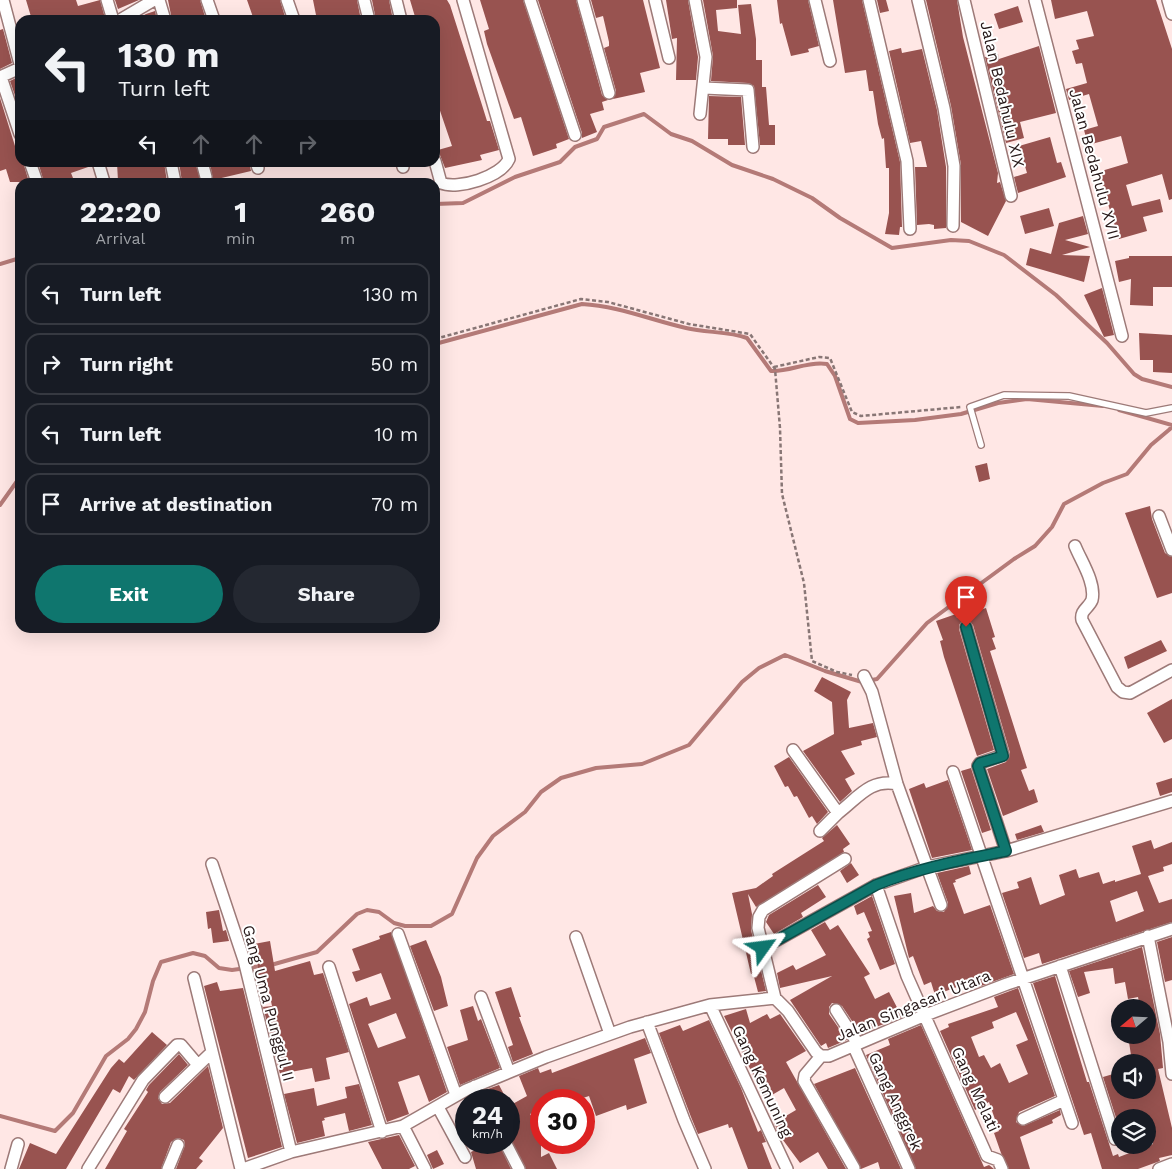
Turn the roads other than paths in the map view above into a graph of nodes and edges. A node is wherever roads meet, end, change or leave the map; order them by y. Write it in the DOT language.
graph roads {
  1 [pos="3,0"];
  2 [pos="107,0"];
  3 [pos="154,0"];
  4 [pos="160,0"];
  5 [pos="207,0"];
  6 [pos="288,0"];
  7 [pos="364,0"];
  8 [pos="396,0"];
  9 [pos="462,0"];
  10 [pos="530,0"];
  11 [pos="583,0"];
  12 [pos="655,0"];
  13 [pos="695,0"];
  14 [pos="815,0"];
  15 [pos="869,0"];
  16 [pos="918,0"];
  17 [pos="964,0"];
  18 [pos="1035,0"];
  19 [pos="1168,0"];
  20 [pos="1172,14"];
  21 [pos="112,15"];
  22 [pos="138,15"];
  23 [pos="164,15"];
  24 [pos="212,15"];
  25 [pos="292,15"];
  26 [pos="368,15"];
  27 [pos="400,15"];
  28 [pos="15,47"];
  29 [pos="669,58"];
  30 [pos="830,62"];
  31 [pos="15,69"];
  32 [pos="0,77"];
  33 [pos="704,88"];
  34 [pos="609,93"];
  35 [pos="700,114"];
  36 [pos="15,120"];
  37 [pos="575,135"];
  38 [pos="753,147"];
  39 [pos="203,167"];
  40 [pos="206,177"];
  41 [pos="440,179"];
  42 [pos="1011,196"];
  43 [pos="953,226"];
  44 [pos="910,229"];
  45 [pos="1122,336"];
  46 [pos="1172,408"];
  47 [pos="981,445"];
  48 [pos="1159,516"];
  49 [pos="1169,533"];
  50 [pos="1075,546"];
  51 [pos="1172,550"];
  52 [pos="966,627"];
  53 [pos="1172,670"];
  54 [pos="864,676"];
  55 [pos="793,750"];
  56 [pos="953,772"];
  57 [pos="897,784"];
  58 [pos="1172,801"];
  59 [pos="838,813"];
  60 [pos="820,831"];
  61 [pos="1006,851"];
  62 [pos="980,856"];
  63 [pos="845,859"];
  64 [pos="212,864"];
  65 [pos="927,867"];
  66 [pos="876,885"];
  67 [pos="941,905"];
  68 [pos="1172,929"];
  69 [pos="398,934"];
  70 [pos="1148,936"];
  71 [pos="576,937"];
  72 [pos="763,948"];
  73 [pos="1060,966"];
  74 [pos="329,967"];
  75 [pos="194,978"];
  76 [pos="1022,979"];
  77 [pos="481,997"];
  78 [pos="775,998"];
  79 [pos="710,1005"];
  80 [pos="836,1010"];
  81 [pos="924,1016"];
  82 [pos="647,1022"];
  83 [pos="610,1034"];
  84 [pos="1171,1042"];
  85 [pos="856,1045"];
  86 [pos="212,1052"];
  87 [pos="821,1056"];
  88 [pos="198,1065"];
  89 [pos="509,1072"];
  90 [pos="1172,1074"];
  91 [pos="475,1086"];
  92 [pos="469,1089"];
  93 [pos="476,1089"];
  94 [pos="455,1092"];
  95 [pos="455,1096"];
  96 [pos="165,1097"];
  97 [pos="1064,1100"];
  98 [pos="438,1107"];
  99 [pos="1023,1119"];
  100 [pos="1072,1123"];
  101 [pos="403,1126"];
  102 [pos="1111,1126"];
  103 [pos="382,1132"];
  104 [pos="18,1144"];
  105 [pos="178,1145"];
  106 [pos="291,1152"];
  107 [pos="511,1154"];
  108 [pos="465,1157"];
  109 [pos="1172,1164"];
  110 [pos="854,1168"];
  111 [pos="11,1169"];
  112 [pos="88,1169"];
  113 [pos="168,1169"];
  114 [pos="242,1169"];
  115 [pos="425,1169"];
  116 [pos="519,1169"];
  117 [pos="705,1169"];
  118 [pos="787,1169"];
  119 [pos="909,1169"];
  120 [pos="1002,1169"];
  121 [pos="1159,1169"];
  1 -- 28 [label="street"];
  2 -- 21 [label="street"];
  3 -- 22 [label="street"];
  4 -- 23 [label="street"];
  5 -- 24 [label="street"];
  6 -- 25 [label="street"];
  7 -- 26 [label="street"];
  8 -- 27 [label="street"];
  9 -- 41 [label="street"];
  10 -- 37 [label="street"];
  11 -- 34 [label="street"];
  12 -- 29 [label="street"];
  13 -- 33 [label="street"];
  14 -- 30 [label="street"];
  15 -- 44 [label="street"];
  16 -- 43 [label="street"];
  17 -- 42 [label="street, Jalan Bedahulu XIX"];
  18 -- 45 [label="street, Jalan Bedahulu XVII"];
  19 -- 20 [label="street"];
  31 -- 32 [label="street"];
  32 -- 36 [label="street"];
  33 -- 35 [label="street"];
  33 -- 38 [label="street"];
  39 -- 40 [label="street"];
  46 -- 47 [label="lane"];
  48 -- 49 [label="street"];
  49 -- 51 [label="street"];
  50 -- 53 [label="street"];
  52 -- 61 [label="street"];
  54 -- 57 [label="street"];
  55 -- 59 [label="street"];
  56 -- 62 [label="street"];
  57 -- 59 [label="street"];
  57 -- 65 [label="street"];
  58 -- 61 [label="street"];
  59 -- 60 [label="street"];
  61 -- 62 [label="street"];
  62 -- 65 [label="street"];
  62 -- 76 [label="street"];
  63 -- 72 [label="street"];
  64 -- 106 [label="street, Gang Uma Punggul II"];
  65 -- 66 [label="street"];
  65 -- 67 [label="street"];
  66 -- 72 [label="street"];
  66 -- 81 [label="street, Gang Melati"];
  68 -- 70 [label="street, Jalan Singasari Utara"];
  69 -- 94 [label="street"];
  70 -- 73 [label="street, Jalan Singasari Utara"];
  70 -- 84 [label="street"];
  71 -- 83 [label="street"];
  72 -- 78 [label="street"];
  73 -- 76 [label="street, Jalan Singasari Utara"];
  73 -- 102 [label="street"];
  74 -- 103 [label="street"];
  75 -- 86 [label="street"];
  76 -- 81 [label="street, Jalan Singasari Utara"];
  76 -- 97 [label="street"];
  77 -- 89 [label="street"];
  78 -- 79 [label="street"];
  78 -- 87 [label="street, Jalan Singasari Utara"];
  79 -- 82 [label="street"];
  79 -- 118 [label="street, Gang Kemuning"];
  80 -- 85 [label="street, Gang Anggrek"];
  81 -- 85 [label="street, Jalan Singasari Utara"];
  81 -- 120 [label="street, Gang Melati"];
  82 -- 83 [label="street"];
  82 -- 117 [label="street"];
  83 -- 89 [label="street"];
  84 -- 90 [label="street"];
  85 -- 87 [label="street, Jalan Singasari Utara"];
  85 -- 119 [label="street, Gang Anggrek"];
  86 -- 88 [label="street"];
  86 -- 114 [label="street"];
  87 -- 110 [label="street"];
  88 -- 96 [label="street"];
  88 -- 112 [label="street"];
  89 -- 91 [label="street"];
  91 -- 92 [label="street"];
  91 -- 93 [label="street"];
  95 -- 98 [label="street"];
  97 -- 99 [label="street"];
  97 -- 100 [label="street"];
  98 -- 101 [label="street"];
  98 -- 108 [label="street"];
  101 -- 103 [label="street"];
  101 -- 115 [label="street"];
  103 -- 106 [label="street"];
  104 -- 111 [label="street"];
  105 -- 113 [label="street"];
  106 -- 114 [label="street"];
  107 -- 116 [label="street"];
  109 -- 121 [label="street"];
}
